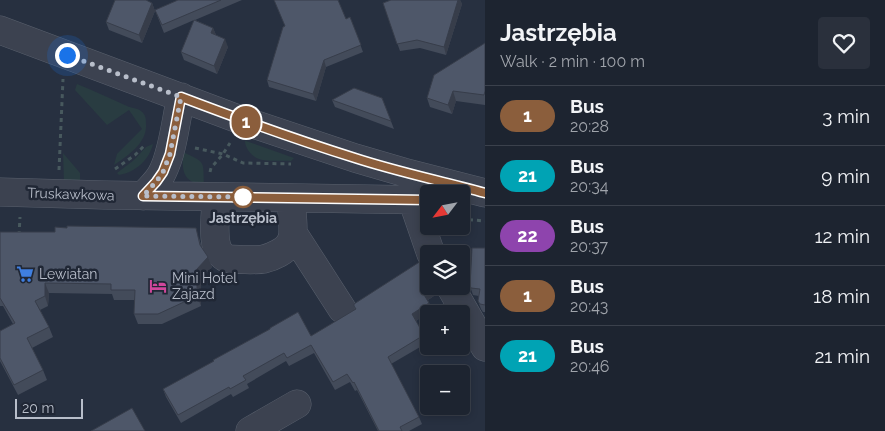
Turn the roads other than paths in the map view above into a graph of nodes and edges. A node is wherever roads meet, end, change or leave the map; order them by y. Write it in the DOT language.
graph roads {
  1 [pos="0,30"];
  2 [pos="181,97"];
  3 [pos="212,186"];
  4 [pos="0,192"];
  5 [pos="143,196"];
  6 [pos="290,198"];
  7 [pos="420,200"];
  8 [pos="471,203"];
  9 [pos="292,233"];
  10 [pos="455,295"];
  11 [pos="342,309"];
  12 [pos="485,347"];
  13 [pos="298,404"];
  14 [pos="250,431"];
  1 -- 2 [label="street"];
  2 -- 5 [label="street"];
  2 -- 8 [label="street"];
  3 -- 5 [label="street, Truskawkowa"];
  3 -- 6 [label="street, Truskawkowa"];
  3 -- 9 [label="street"];
  4 -- 5 [label="street, Truskawkowa"];
  6 -- 7 [label="street, Truskawkowa"];
  6 -- 9 [label="street"];
  9 -- 11 [label="street"];
  10 -- 12 [label="street"];
  13 -- 14 [label="street"];
}
